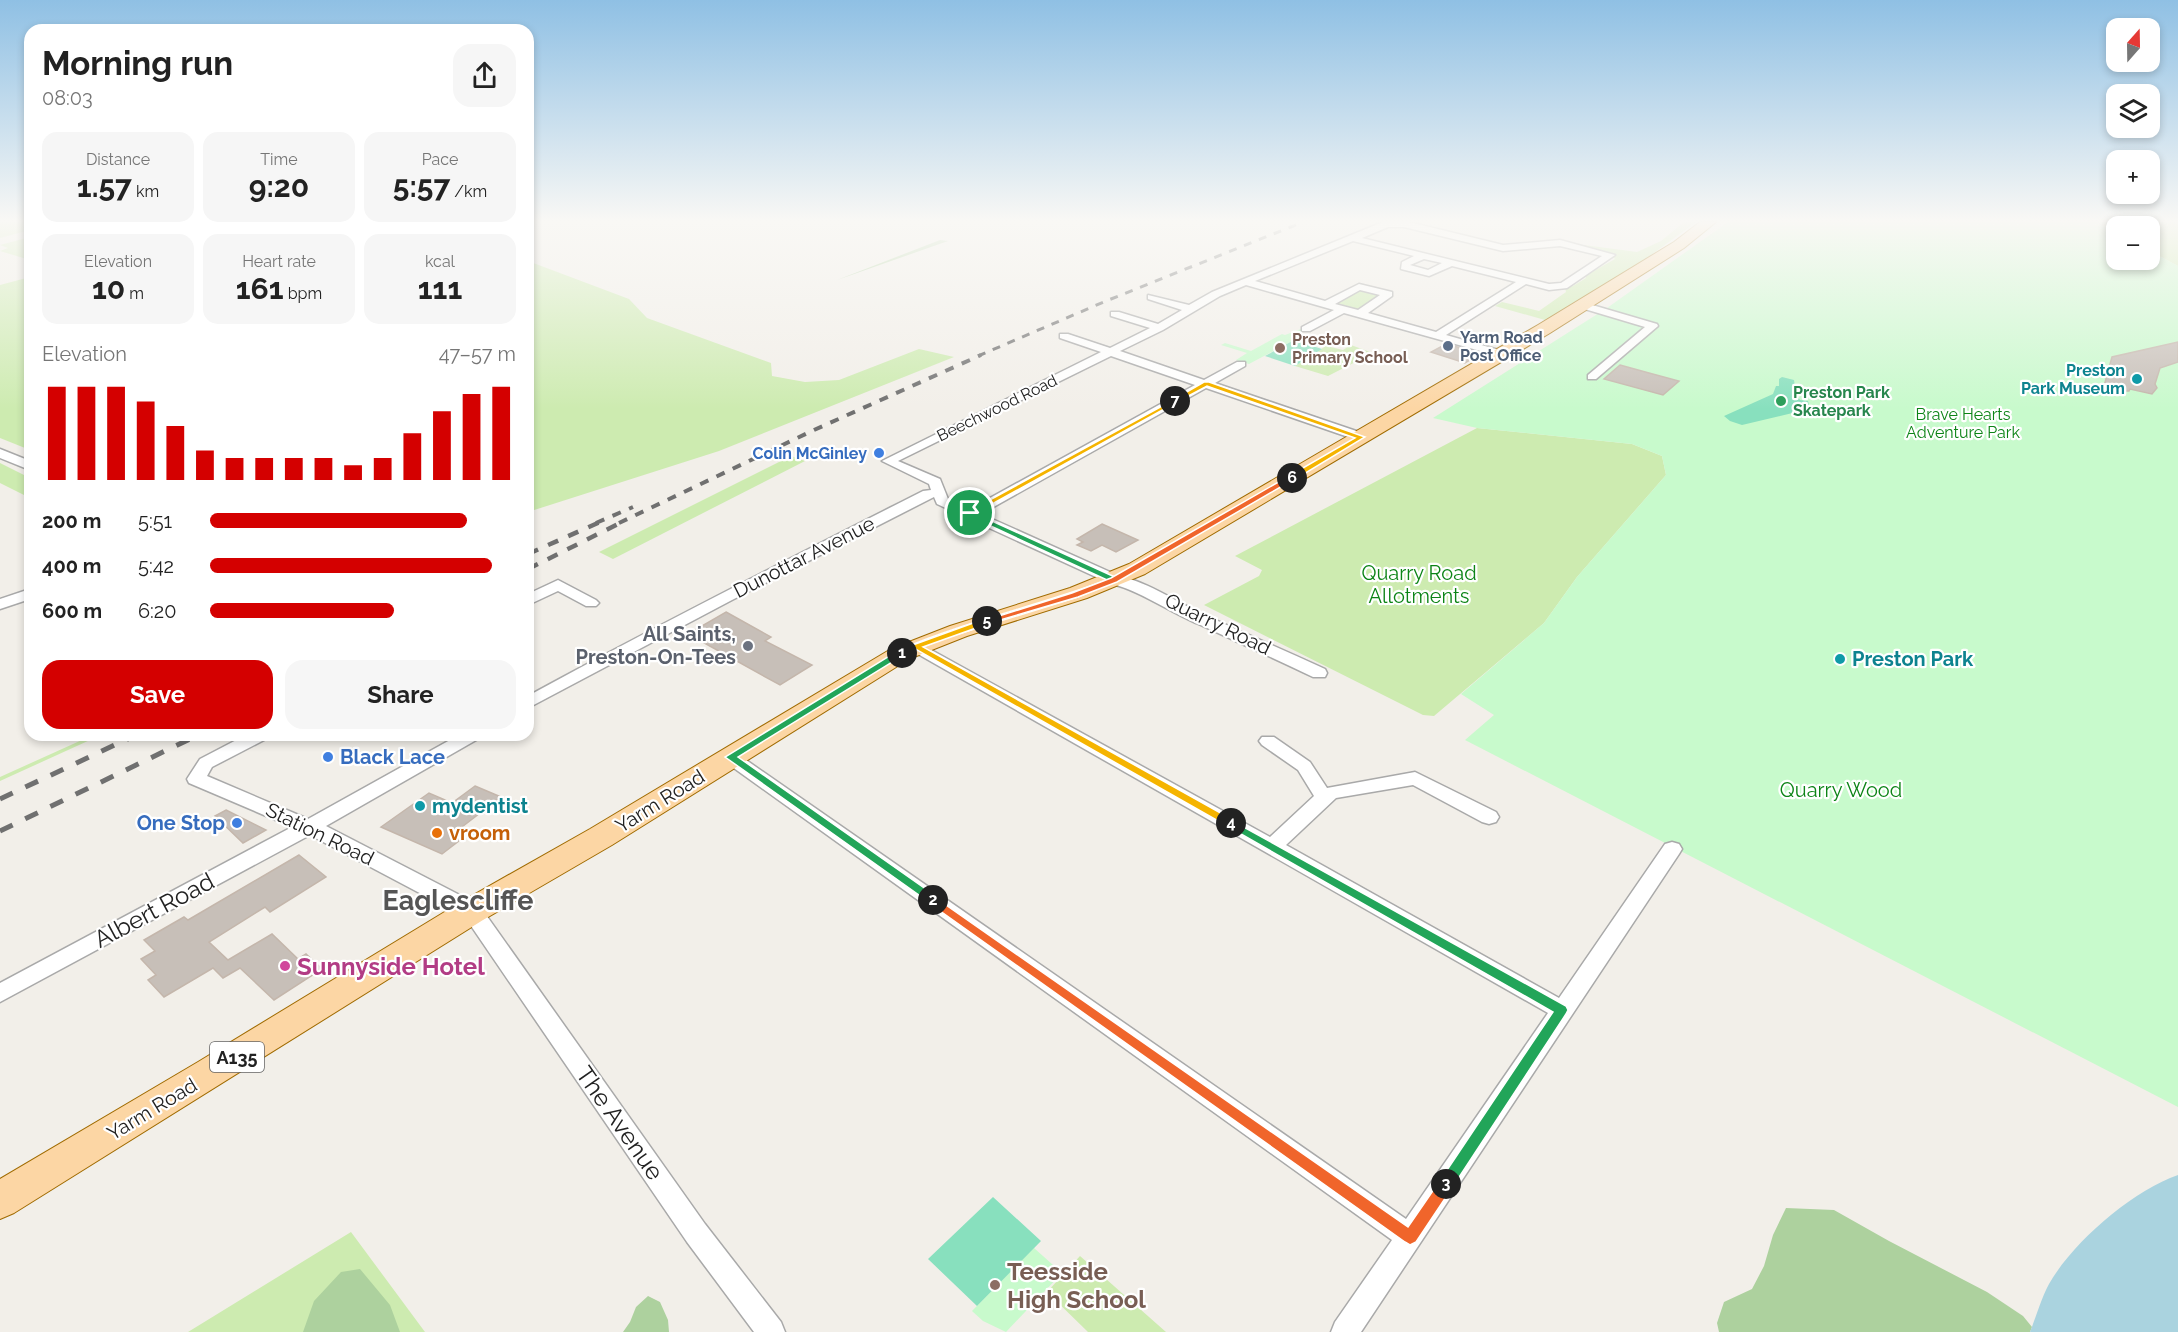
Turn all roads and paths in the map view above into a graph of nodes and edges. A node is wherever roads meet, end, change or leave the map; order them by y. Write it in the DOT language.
graph roads {
  1 [pos="1241,284"];
  2 [pos="1254,284"];
  3 [pos="1519,284"];
  4 [pos="1538,284"];
  5 [pos="1566,284"];
  6 [pos="1616,284"];
  7 [pos="1152,297"];
  8 [pos="1327,304"];
  9 [pos="1582,305"];
  10 [pos="1190,309"];
  11 [pos="1343,309"];
  12 [pos="1115,314"];
  13 [pos="1360,314"];
  14 [pos="1159,328"];
  15 [pos="1306,329"];
  16 [pos="1064,336"];
  17 [pos="1437,336"];
  18 [pos="1112,352"];
  19 [pos="1502,354"];
  20 [pos="1241,364"];
  21 [pos="1592,377"];
  22 [pos="1206,384"];
  23 [pos="1361,437"];
  24 [pos="0,453"];
  25 [pos="24,463"];
  26 [pos="893,464"];
  27 [pos="938,493"];
  28 [pos="970,513"];
  29 [pos="1114,580"];
  30 [pos="24,596"];
  31 [pos="534,597"];
  32 [pos="591,603"];
  33 [pos="0,604"];
  34 [pos="915,646"];
  35 [pos="1319,673"];
  36 [pos="534,701"];
  37 [pos="248,741"];
  38 [pos="461,741"];
  39 [pos="1268,741"];
  40 [pos="730,757"];
  41 [pos="1324,797"];
  42 [pos="1489,818"];
  43 [pos="309,827"];
  44 [pos="1272,846"];
  45 [pos="1672,849"];
  46 [pos="472,911"];
  47 [pos="0,993"];
  48 [pos="1562,1010"];
  49 [pos="0,1200"];
  50 [pos="1410,1237"];
  51 [pos="771,1332"];
  52 [pos="1345,1332"];
  1 -- 10 [label="street"];
  2 -- 8 [label="street"];
  3 -- 17 [label="street"];
  4 -- 5 [label="street"];
  6 -- 9 [label="main road, Yarm Road / A135"];
  7 -- 10 [label="street"];
  8 -- 11 [label="street"];
  8 -- 13 [label="street"];
  9 -- 19 [label="main road, Yarm Road / A135"];
  9 -- 21 [label="street"];
  10 -- 14 [label="street"];
  11 -- 13 [label="street"];
  11 -- 15 [label="street"];
  12 -- 14 [label="street"];
  13 -- 17 [label="street"];
  14 -- 18 [label="street"];
  16 -- 18 [label="street"];
  17 -- 19 [label="street"];
  18 -- 22 [label="street"];
  18 -- 26 [label="street, Beechwood Road"];
  19 -- 23 [label="main road, Yarm Road / A135"];
  20 -- 22 [label="street"];
  22 -- 23 [label="street"];
  22 -- 28 [label="street"];
  23 -- 29 [label="main road, Yarm Road / A135"];
  24 -- 25 [label="street"];
  26 -- 27 [label="street, Quarry Road"];
  27 -- 28 [label="street, Quarry Road"];
  27 -- 36 [label="street, Dunottar Avenue"];
  28 -- 29 [label="street, Quarry Road"];
  29 -- 34 [label="main road, Yarm Road / A135"];
  29 -- 35 [label="street, Quarry Road"];
  30 -- 33 [label="street"];
  31 -- 32 [label="street"];
  34 -- 40 [label="main road, Yarm Road / A135"];
  34 -- 44 [label="street"];
  37 -- 43 [label="street, Station Road"];
  38 -- 43 [label="street, Albert Road"];
  39 -- 41 [label="street"];
  40 -- 46 [label="main road, Yarm Road / A135"];
  40 -- 50 [label="street"];
  41 -- 42 [label="street"];
  41 -- 44 [label="street"];
  43 -- 46 [label="street, Station Road"];
  43 -- 47 [label="street, Albert Road"];
  44 -- 48 [label="street"];
  45 -- 48 [label="street"];
  46 -- 49 [label="main road, Yarm Road / A135"];
  46 -- 51 [label="street, The Avenue"];
  48 -- 50 [label="street"];
  50 -- 52 [label="street"];
}
